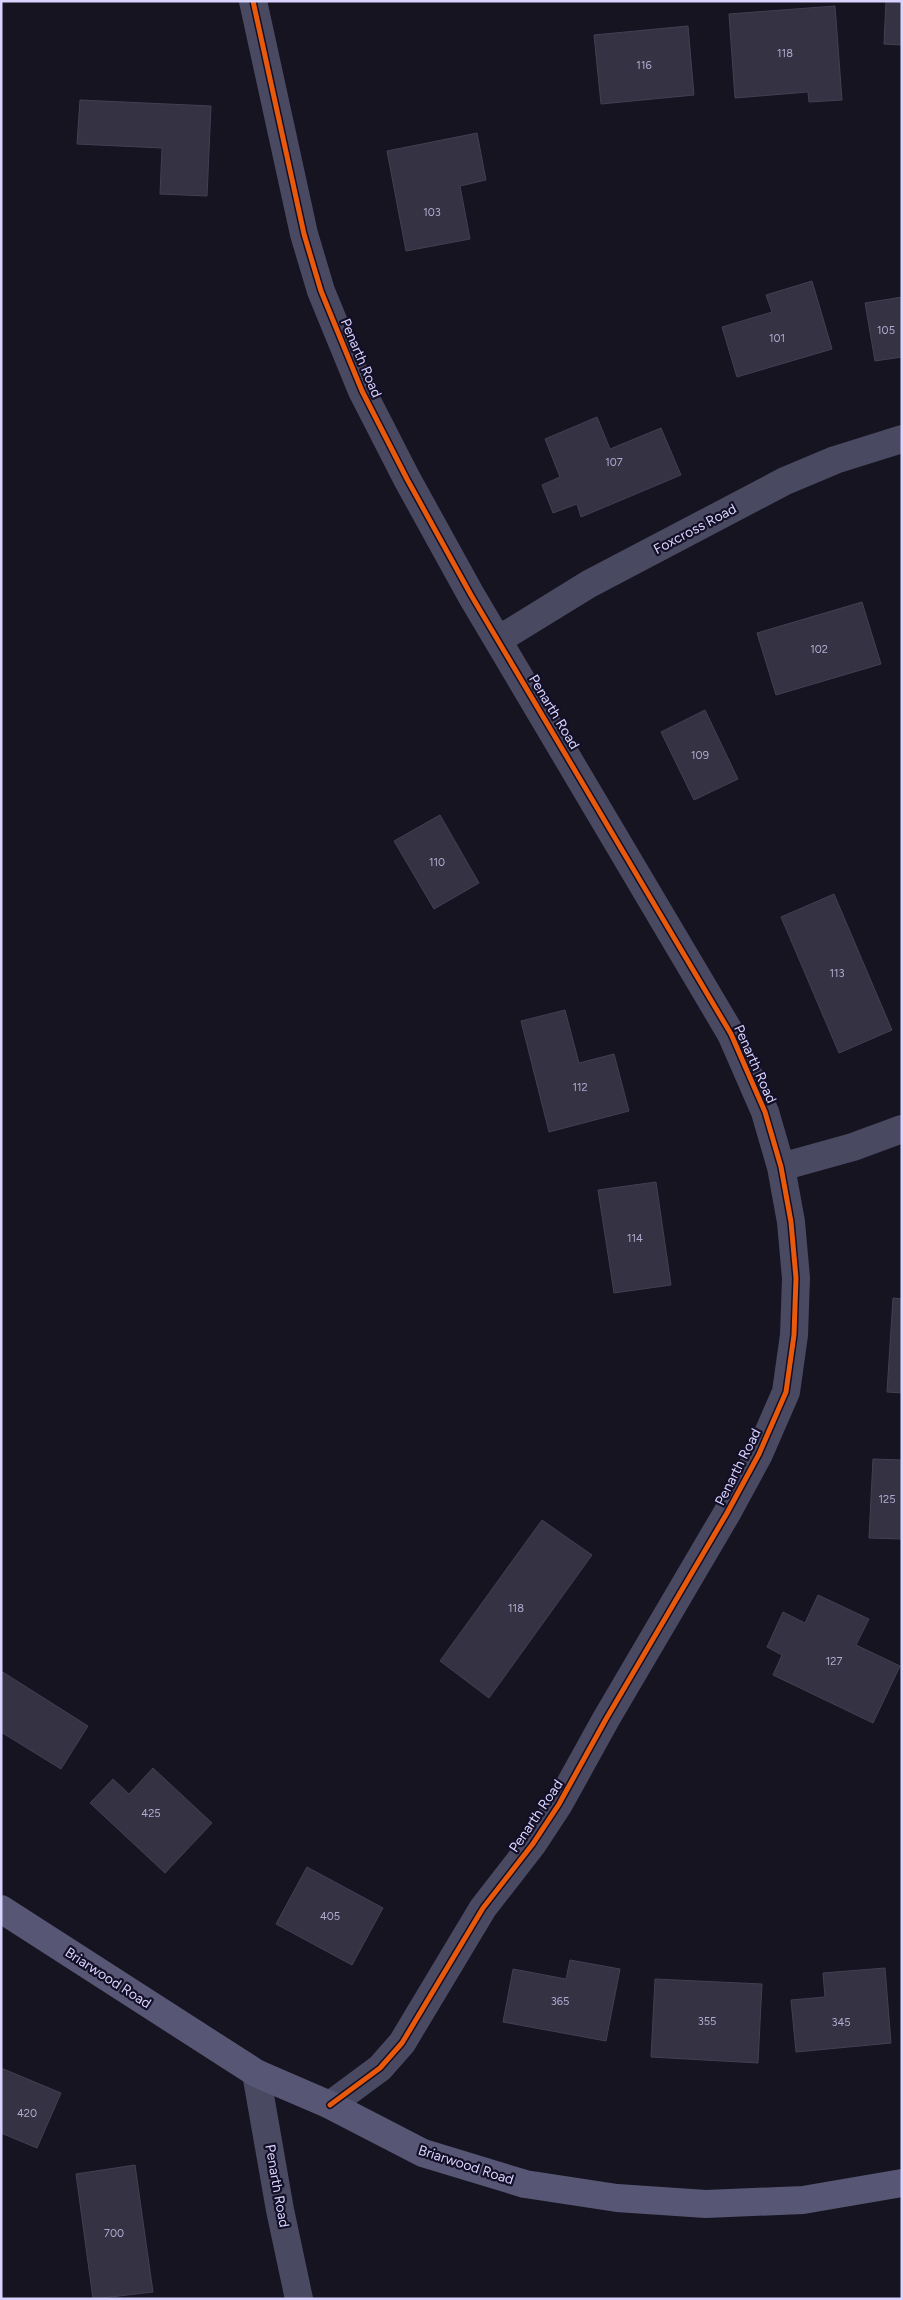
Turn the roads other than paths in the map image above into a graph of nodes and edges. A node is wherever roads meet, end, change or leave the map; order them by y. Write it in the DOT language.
graph roads {
  1 [pos="254,1"];
  2 [pos="902,439"];
  3 [pos="498,640"];
  4 [pos="902,1129"];
  5 [pos="781,1167"];
  6 [pos="1,1909"];
  7 [pos="256,2073"];
  8 [pos="330,2105"];
  9 [pos="902,2183"];
  10 [pos="299,2299"];
  1 -- 3 [label="street, Penarth Road"];
  2 -- 3 [label="street, Foxcross Road"];
  3 -- 5 [label="street, Penarth Road"];
  4 -- 5 [label="street"];
  5 -- 8 [label="street, Penarth Road"];
  6 -- 7 [label="street, Briarwood Road"];
  7 -- 8 [label="street, Briarwood Road"];
  7 -- 10 [label="street, Penarth Road"];
  8 -- 9 [label="street, Briarwood Road"];
}
